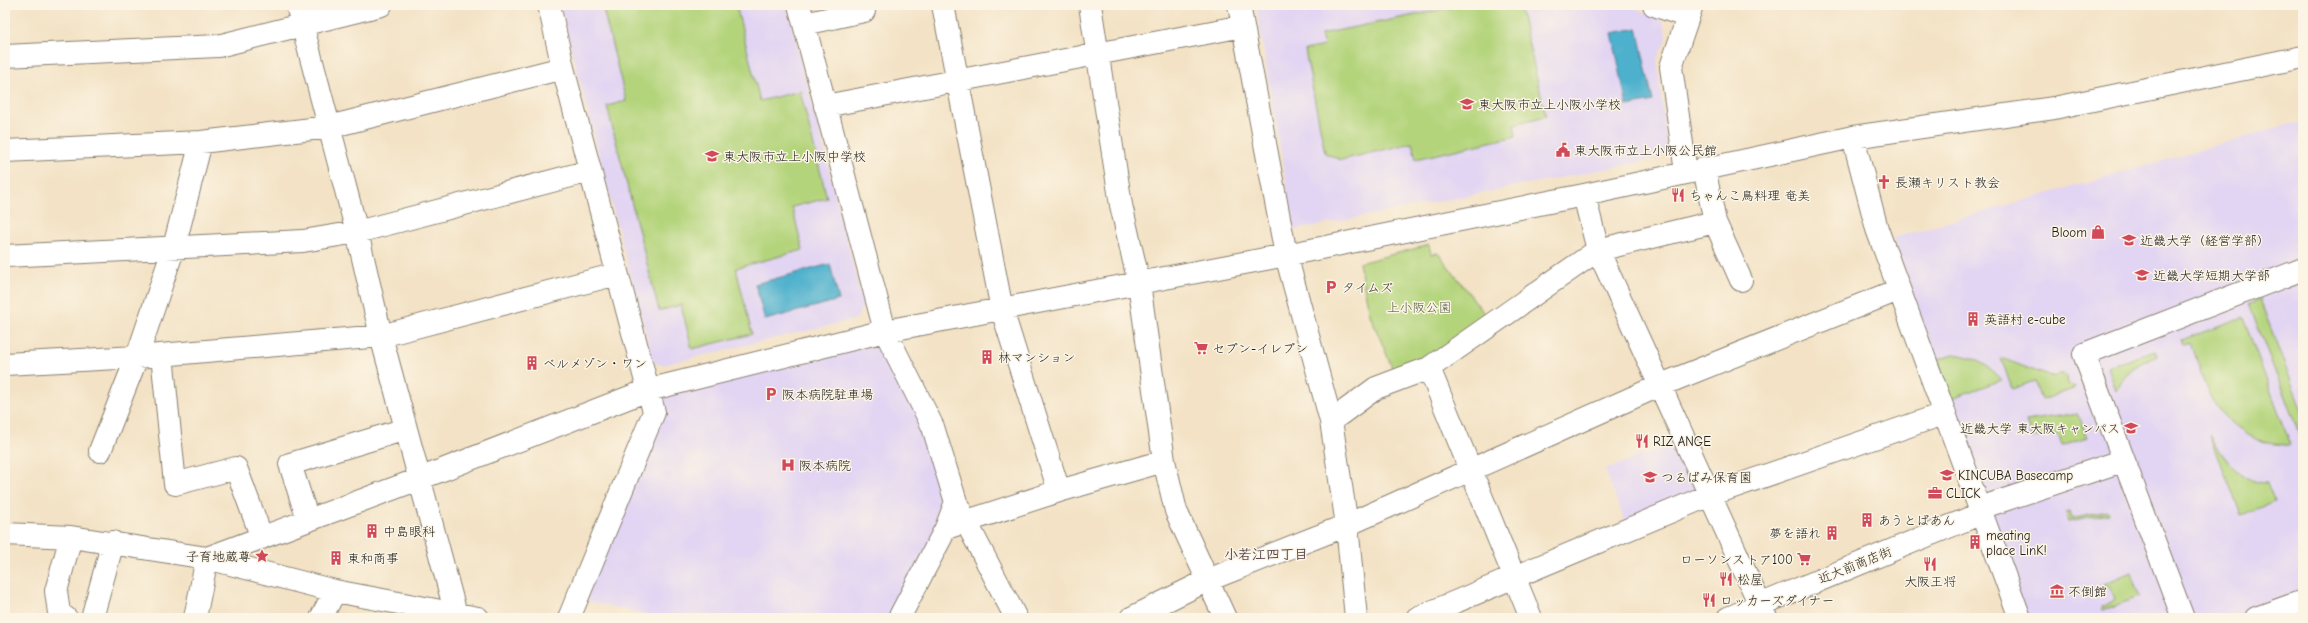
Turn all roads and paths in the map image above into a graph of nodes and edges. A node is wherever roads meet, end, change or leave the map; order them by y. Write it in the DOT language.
graph roads {
  1 [pos="381,5"];
  2 [pos="549,5"];
  3 [pos="944,5"];
  4 [pos="1090,5"];
  5 [pos="1238,5"];
  6 [pos="1654,5"];
  7 [pos="864,11"];
  8 [pos="1690,11"];
  9 [pos="300,15"];
  10 [pos="801,15"];
  11 [pos="1243,26"];
  12 [pos="5,56"];
  13 [pos="1097,56"];
  14 [pos="2303,57"];
  15 [pos="563,68"];
  16 [pos="956,82"];
  17 [pos="825,106"];
  18 [pos="329,127"];
  19 [pos="1853,137"];
  20 [pos="201,142"];
  21 [pos="5,151"];
  22 [pos="1695,170"];
  23 [pos="590,171"];
  24 [pos="1584,195"];
  25 [pos="1715,222"];
  26 [pos="357,232"];
  27 [pos="174,247"];
  28 [pos="1598,250"];
  29 [pos="5,256"];
  30 [pos="1286,256"];
  31 [pos="2303,268"];
  32 [pos="617,274"];
  33 [pos="1741,280"];
  34 [pos="1139,283"];
  35 [pos="1898,290"];
  36 [pos="1002,310"];
  37 [pos="885,331"];
  38 [pos="381,336"];
  39 [pos="162,355"];
  40 [pos="137,357"];
  41 [pos="5,364"];
  42 [pos="1429,368"];
  43 [pos="1661,385"];
  44 [pos="648,390"];
  45 [pos="1943,414"];
  46 [pos="1331,421"];
  47 [pos="406,429"];
  48 [pos="100,451"];
  49 [pos="1164,461"];
  50 [pos="2122,461"];
  51 [pos="1470,469"];
  52 [pos="419,479"];
  53 [pos="1059,491"];
  54 [pos="1710,495"];
  55 [pos="1981,511"];
  56 [pos="956,517"];
  57 [pos="308,520"];
  58 [pos="1347,525"];
  59 [pos="5,534"];
  60 [pos="71,537"];
  61 [pos="262,538"];
  62 [pos="113,542"];
  63 [pos="207,558"];
  64 [pos="1515,578"];
  65 [pos="1208,580"];
  66 [pos="335,591"];
  67 [pos="2303,600"];
  68 [pos="1762,611"];
  69 [pos="455,616"];
  70 [pos="66,618"];
  71 [pos="92,618"];
  72 [pos="195,618"];
  73 [pos="321,618"];
  74 [pos="478,618"];
  75 [pos="569,618"];
  76 [pos="899,618"];
  77 [pos="1016,618"];
  78 [pos="1131,618"];
  79 [pos="1225,618"];
  80 [pos="1356,618"];
  81 [pos="1416,618"];
  82 [pos="1531,618"];
  83 [pos="1728,618"];
  84 [pos="2020,618"];
  85 [pos="2183,618"];
  86 [pos="2256,618"];
  1 -- 9 [label="street"];
  2 -- 15 [label="street"];
  3 -- 16 [label="street"];
  4 -- 13 [label="street"];
  5 -- 11 [label="street"];
  6 -- 8 [label="street"];
  7 -- 10 [label="street"];
  8 -- 22 [label="street"];
  9 -- 12 [label="street"];
  9 -- 18 [label="street"];
  10 -- 17 [label="street"];
  11 -- 13 [label="street"];
  11 -- 30 [label="street"];
  13 -- 16 [label="street"];
  13 -- 34 [label="street"];
  14 -- 19 [label="street"];
  15 -- 18 [label="street"];
  15 -- 23 [label="street"];
  16 -- 17 [label="street"];
  16 -- 36 [label="street"];
  17 -- 37 [label="street"];
  18 -- 20 [label="street"];
  18 -- 26 [label="street"];
  19 -- 22 [label="street"];
  19 -- 35 [label="street"];
  20 -- 21 [label="street"];
  20 -- 27 [label="street"];
  22 -- 24 [label="street"];
  22 -- 25 [label="street"];
  23 -- 26 [label="street"];
  23 -- 32 [label="street"];
  24 -- 28 [label="street"];
  24 -- 30 [label="street"];
  25 -- 28 [label="street"];
  25 -- 33 [label="street"];
  26 -- 27 [label="street"];
  26 -- 38 [label="street"];
  27 -- 29 [label="street"];
  27 -- 40 [label="street"];
  28 -- 42 [label="street"];
  28 -- 43 [label="street"];
  30 -- 34 [label="street"];
  30 -- 46 [label="street"];
  31 -- 50 [label="street"];
  32 -- 38 [label="street"];
  32 -- 44 [label="street"];
  34 -- 36 [label="street"];
  34 -- 49 [label="street"];
  35 -- 43 [label="street"];
  35 -- 45 [label="street"];
  36 -- 37 [label="street"];
  36 -- 53 [label="street"];
  37 -- 44 [label="street"];
  37 -- 56 [label="street"];
  38 -- 39 [label="street"];
  38 -- 47 [label="street"];
  39 -- 40 [label="street"];
  39 -- 61 [label="street"];
  40 -- 41 [label="street"];
  40 -- 48 [label="street"];
  42 -- 46 [label="street"];
  42 -- 51 [label="street"];
  43 -- 51 [label="street"];
  43 -- 54 [label="street"];
  44 -- 52 [label="street"];
  44 -- 75 [label="street"];
  45 -- 54 [label="street"];
  45 -- 55 [label="street"];
  46 -- 58 [label="street"];
  47 -- 52 [label="street"];
  47 -- 57 [label="street"];
  49 -- 53 [label="street"];
  49 -- 65 [label="street"];
  50 -- 55 [label="street, 近大前商店街"];
  50 -- 85 [label="street"];
  51 -- 58 [label="street"];
  51 -- 64 [label="street"];
  52 -- 57 [label="street"];
  52 -- 69 [label="street"];
  53 -- 56 [label="street"];
  54 -- 64 [label="street"];
  54 -- 68 [label="street"];
  55 -- 68 [label="street, 近大前商店街"];
  55 -- 84 [label="street"];
  56 -- 76 [label="street"];
  56 -- 77 [label="street"];
  57 -- 61 [label="street"];
  58 -- 65 [label="street"];
  58 -- 80 [label="street"];
  59 -- 60 [label="street"];
  60 -- 62 [label="street"];
  60 -- 70 [label="street"];
  61 -- 63 [label="street"];
  62 -- 63 [label="street"];
  62 -- 71 [label="street"];
  63 -- 66 [label="street"];
  63 -- 72 [label="street"];
  64 -- 81 [label="street"];
  64 -- 82 [label="street"];
  65 -- 78 [label="street"];
  65 -- 79 [label="street"];
  66 -- 69 [label="street"];
  66 -- 73 [label="street"];
  67 -- 86 [label="street"];
  68 -- 83 [label="street, 近大前商店街"];
  69 -- 74 [label="street"];
}
